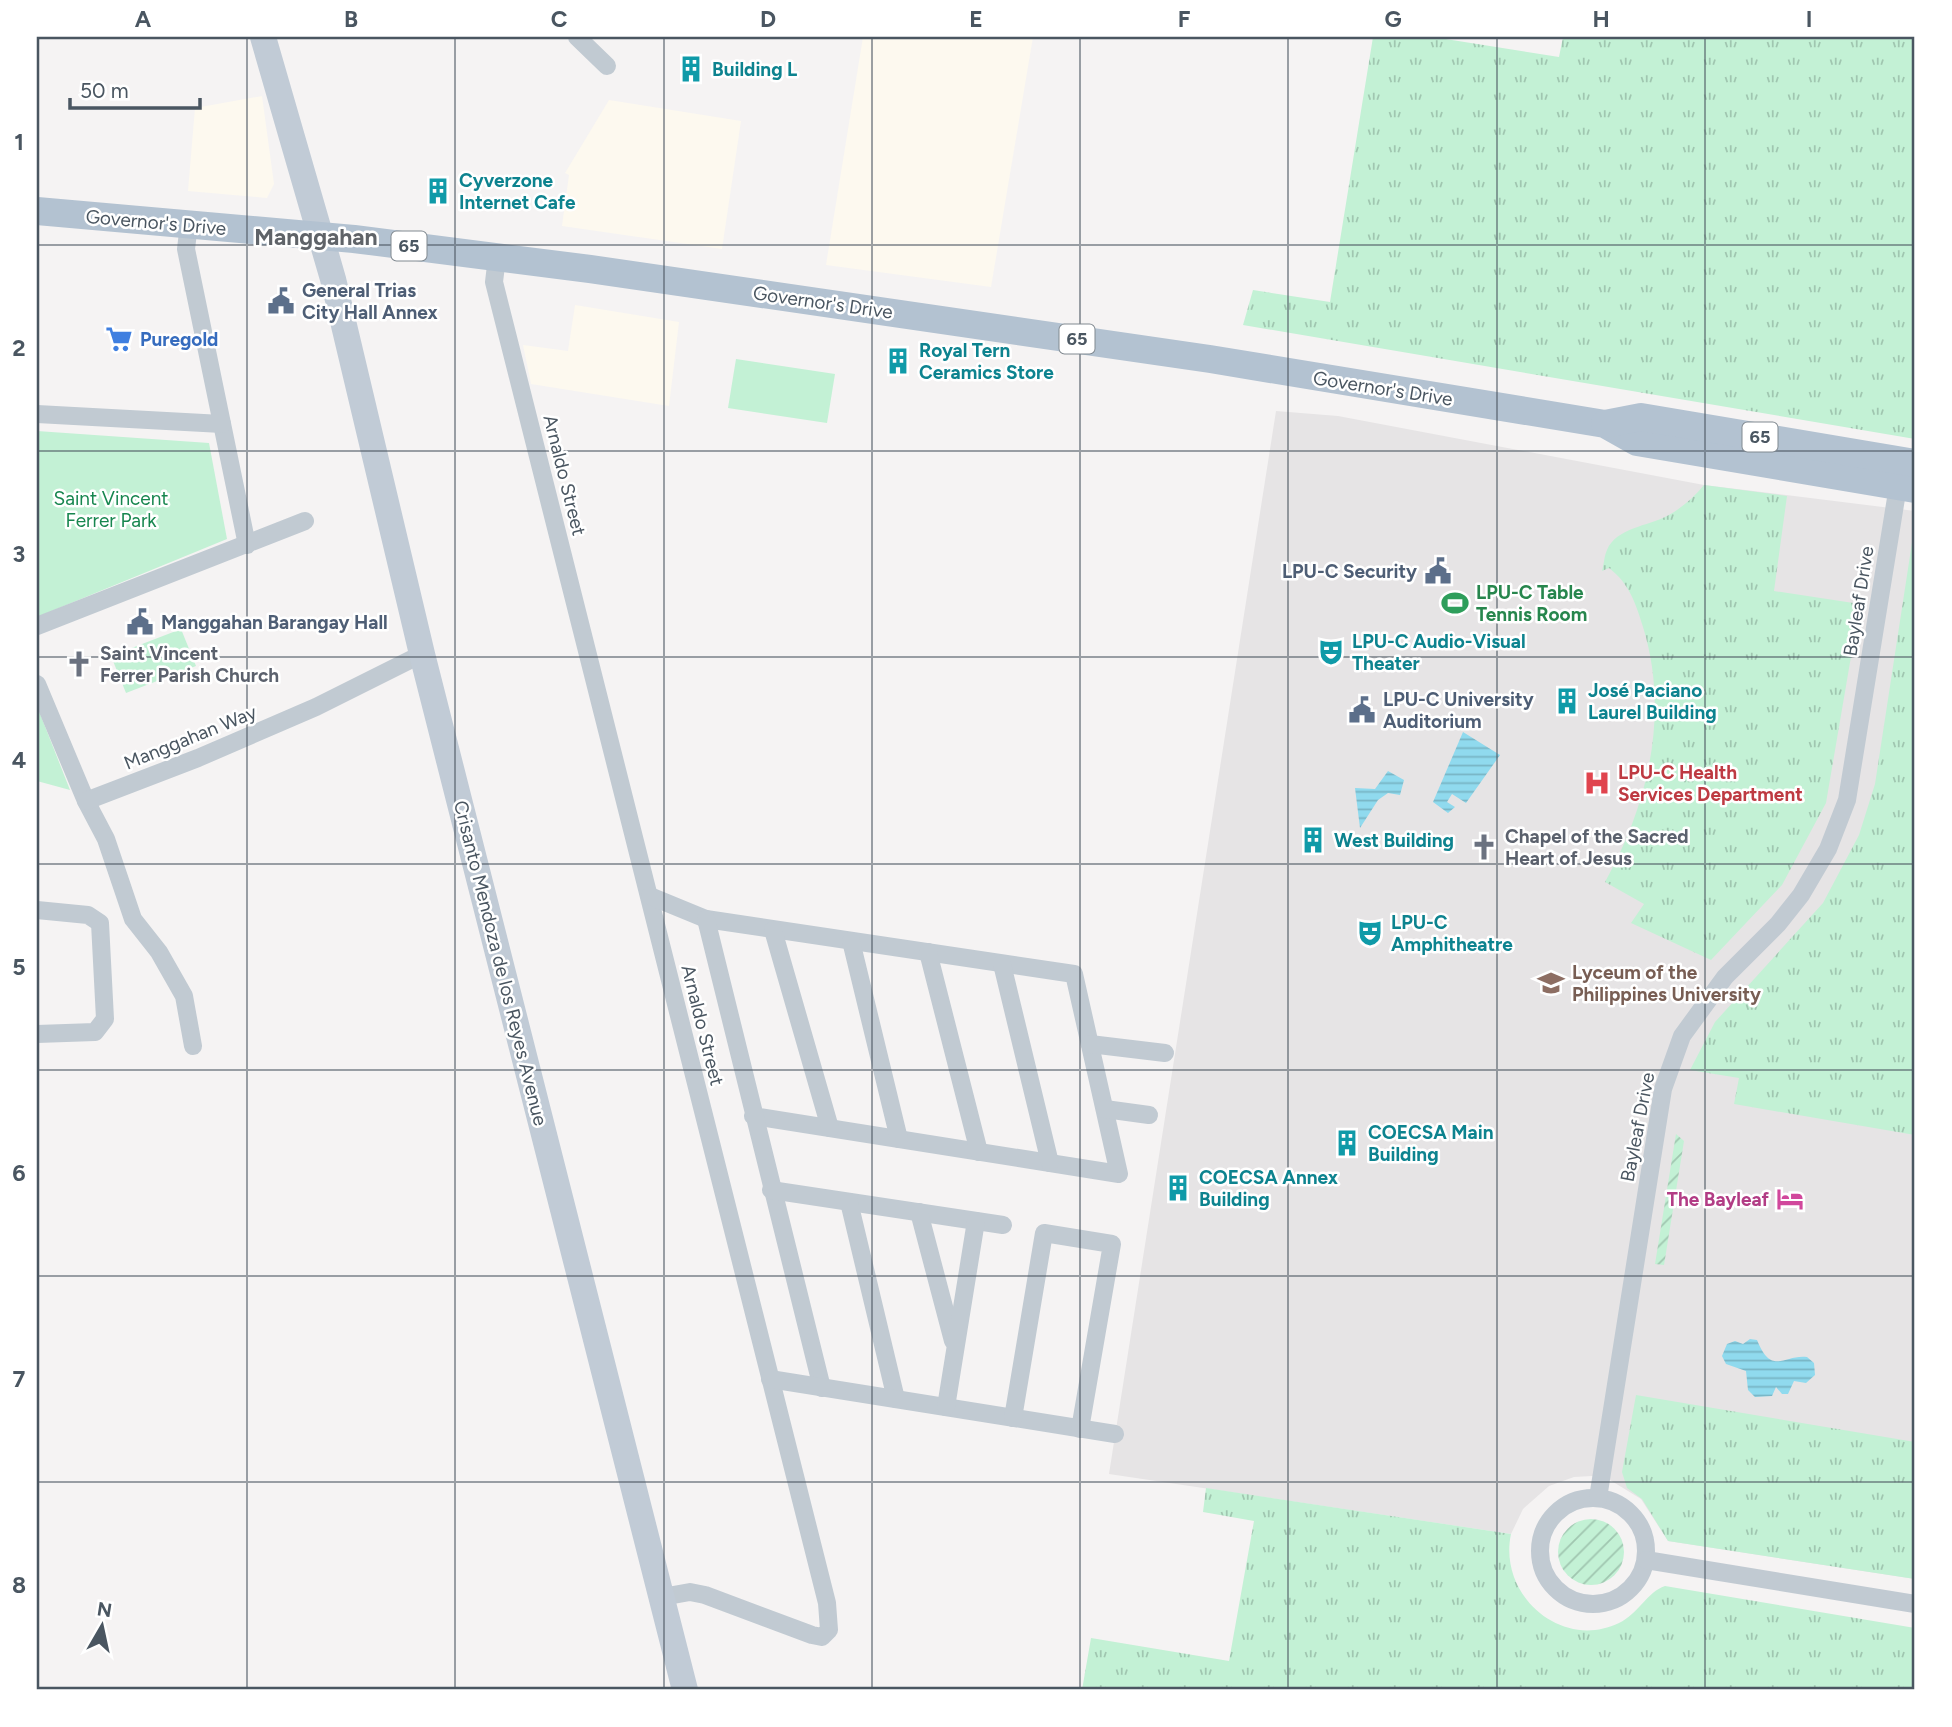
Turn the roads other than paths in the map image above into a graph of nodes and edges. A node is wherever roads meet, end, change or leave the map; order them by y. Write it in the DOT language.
graph roads {
  1 [pos="262,37"];
  2 [pos="577,37"];
  3 [pos="607,66"];
  4 [pos="37,211"];
  5 [pos="189,224"];
  6 [pos="320,236"];
  7 [pos="497,257"];
  8 [pos="37,414"];
  9 [pos="222,424"];
  10 [pos="1605,424"];
  11 [pos="1915,463"];
  12 [pos="1907,487"];
  13 [pos="305,521"];
  14 [pos="247,545"];
  15 [pos="37,626"];
  16 [pos="422,654"];
  17 [pos="37,684"];
  18 [pos="86,801"];
  19 [pos="650,895"];
  20 [pos="37,910"];
  21 [pos="706,919"];
  22 [pos="773,930"];
  23 [pos="851,941"];
  24 [pos="928,951"];
  25 [pos="1002,964"];
  26 [pos="37,1034"];
  27 [pos="1090,1044"];
  28 [pos="193,1046"];
  29 [pos="1165,1053"];
  30 [pos="1105,1109"];
  31 [pos="1149,1115"];
  32 [pos="753,1116"];
  33 [pos="830,1128"];
  34 [pos="899,1139"];
  35 [pos="979,1152"];
  36 [pos="1050,1163"];
  37 [pos="771,1190"];
  38 [pos="849,1202"];
  39 [pos="919,1212"];
  40 [pos="976,1221"];
  41 [pos="1003,1225"];
  42 [pos="955,1350"];
  43 [pos="770,1379"];
  44 [pos="822,1388"];
  45 [pos="896,1399"];
  46 [pos="946,1407"];
  47 [pos="1013,1418"];
  48 [pos="1080,1429"];
  49 [pos="1115,1434"];
  50 [pos="1598,1498"];
  51 [pos="1646,1560"];
  52 [pos="662,1597"];
  53 [pos="1915,1604"];
  54 [pos="685,1690"];
  1 -- 6 [label="main road, Crisanto Mendoza de los Reyes Avenue"];
  2 -- 3 [label="street"];
  4 -- 5 [label="main road, Governor's Drive / 65"];
  5 -- 6 [label="main road, Governor's Drive / 65"];
  5 -- 9 [label="street"];
  6 -- 7 [label="main road, Governor's Drive / 65"];
  6 -- 16 [label="main road, Crisanto Mendoza de los Reyes Avenue"];
  7 -- 10 [label="main road, Governor's Drive / 65"];
  7 -- 19 [label="street, Arnaldo Street"];
  8 -- 9 [label="street"];
  9 -- 14 [label="street"];
  10 -- 11 [label="main road, Governor's Drive / 65"];
  10 -- 12 [label="main road, Governor's Drive / 65"];
  12 -- 50 [label="street, Bayleaf Drive"];
  13 -- 14 [label="street"];
  14 -- 15 [label="street"];
  16 -- 18 [label="street, Manggahan Way"];
  16 -- 52 [label="main road, Crisanto Mendoza de los Reyes Avenue"];
  17 -- 18 [label="street"];
  18 -- 28 [label="street"];
  19 -- 21 [label="street"];
  19 -- 43 [label="street, Arnaldo Street"];
  20 -- 26 [label="street"];
  21 -- 22 [label="street"];
  21 -- 32 [label="street"];
  22 -- 23 [label="street"];
  22 -- 33 [label="street"];
  23 -- 24 [label="street"];
  23 -- 34 [label="street"];
  24 -- 25 [label="street"];
  24 -- 35 [label="street"];
  25 -- 27 [label="street"];
  25 -- 36 [label="street"];
  27 -- 29 [label="street"];
  27 -- 30 [label="street"];
  30 -- 31 [label="street"];
  30 -- 36 [label="street"];
  32 -- 33 [label="street"];
  32 -- 37 [label="street"];
  33 -- 34 [label="street"];
  34 -- 35 [label="street"];
  35 -- 36 [label="street"];
  37 -- 38 [label="street"];
  37 -- 44 [label="street"];
  38 -- 39 [label="street"];
  38 -- 45 [label="street"];
  39 -- 40 [label="street"];
  39 -- 42 [label="street"];
  40 -- 41 [label="street"];
  40 -- 42 [label="street"];
  42 -- 46 [label="street"];
  43 -- 44 [label="street"];
  43 -- 52 [label="street, Arnaldo Street"];
  44 -- 45 [label="street"];
  45 -- 46 [label="street"];
  46 -- 47 [label="street"];
  47 -- 48 [label="street"];
  47 -- 48 [label="street"];
  48 -- 49 [label="street"];
  50 -- 51 [label="street"];
  50 -- 51 [label="street"];
  51 -- 53 [label="street"];
  52 -- 54 [label="main road, Crisanto Mendoza de los Reyes Avenue"];
}
